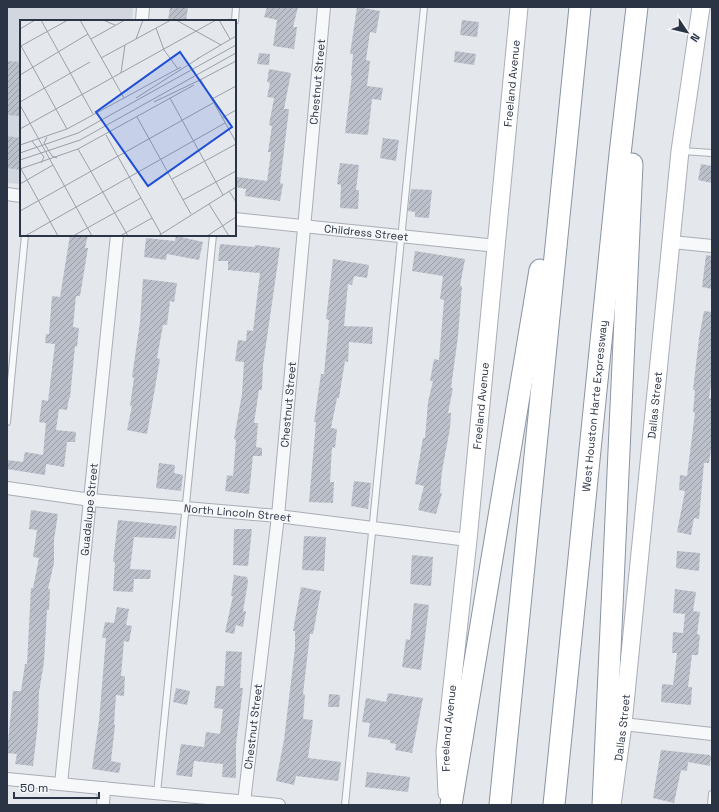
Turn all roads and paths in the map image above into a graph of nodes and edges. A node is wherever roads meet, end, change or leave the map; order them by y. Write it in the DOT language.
graph roads {
  1 [pos="143,7"];
  2 [pos="236,7"];
  3 [pos="324,7"];
  4 [pos="424,7"];
  5 [pos="519,7"];
  6 [pos="580,7"];
  7 [pos="638,7"];
  8 [pos="701,7"];
  9 [pos="142,20"];
  10 [pos="235,20"];
  11 [pos="572,76"];
  12 [pos="680,151"];
  13 [pos="712,153"];
  14 [pos="7,194"];
  15 [pos="20,196"];
  16 [pos="236,219"];
  17 [pos="303,226"];
  18 [pos="25,236"];
  19 [pos="117,236"];
  20 [pos="213,236"];
  21 [pos="401,236"];
  22 [pos="672,242"];
  23 [pos="497,246"];
  24 [pos="712,246"];
  25 [pos="7,422"];
  26 [pos="7,488"];
  27 [pos="91,500"];
  28 [pos="186,508"];
  29 [pos="278,516"];
  30 [pos="372,528"];
  31 [pos="468,540"];
  32 [pos="623,724"];
  33 [pos="712,734"];
  34 [pos="7,779"];
  35 [pos="61,784"];
  36 [pos="104,788"];
  37 [pos="158,793"];
  38 [pos="712,794"];
  39 [pos="244,802"];
  40 [pos="103,805"];
  41 [pos="274,805"];
  42 [pos="279,805"];
  43 [pos="345,805"];
  44 [pos="447,805"];
  45 [pos="452,805"];
  46 [pos="500,805"];
  47 [pos="554,805"];
  48 [pos="603,805"];
  49 [pos="612,805"];
  50 [pos="711,805"];
  1 -- 9 [label="street"];
  2 -- 10 [label="lane"];
  3 -- 17 [label="street, Chestnut Street"];
  4 -- 21 [label="lane"];
  5 -- 23 [label="main road, Freeland Avenue"];
  6 -- 11 [label="highway"];
  7 -- 47 [label="highway, West Houston Harte Expressway"];
  7 -- 48 [label="highway"];
  8 -- 12 [label="main road, Dallas Street"];
  11 -- 45 [label="highway"];
  11 -- 46 [label="highway"];
  12 -- 13 [label="lane"];
  12 -- 22 [label="main road, Dallas Street"];
  14 -- 15 [label="street"];
  16 -- 17 [label="street, Childress Street"];
  17 -- 21 [label="street, Childress Street"];
  17 -- 29 [label="street, Chestnut Street"];
  18 -- 25 [label="lane"];
  19 -- 27 [label="street, Guadalupe Street"];
  20 -- 28 [label="lane"];
  21 -- 23 [label="street, Childress Street"];
  21 -- 30 [label="lane"];
  22 -- 24 [label="street"];
  22 -- 32 [label="main road, Dallas Street"];
  23 -- 31 [label="main road, Freeland Avenue"];
  26 -- 27 [label="street, North Lincoln Street"];
  27 -- 28 [label="street, North Lincoln Street"];
  27 -- 35 [label="street, Guadalupe Street"];
  28 -- 29 [label="street, North Lincoln Street"];
  28 -- 37 [label="lane"];
  29 -- 30 [label="street, North Lincoln Street"];
  29 -- 39 [label="street, Chestnut Street"];
  30 -- 31 [label="street, North Lincoln Street"];
  30 -- 43 [label="lane"];
  31 -- 44 [label="main road, Freeland Avenue"];
  32 -- 33 [label="street"];
  32 -- 49 [label="main road, Dallas Street"];
  34 -- 35 [label="street"];
  35 -- 36 [label="street"];
  36 -- 37 [label="street"];
  36 -- 40 [label="street"];
  37 -- 39 [label="street"];
  38 -- 50 [label="lane"];
  39 -- 41 [label="street"];
  41 -- 42 [label="street"];
}
